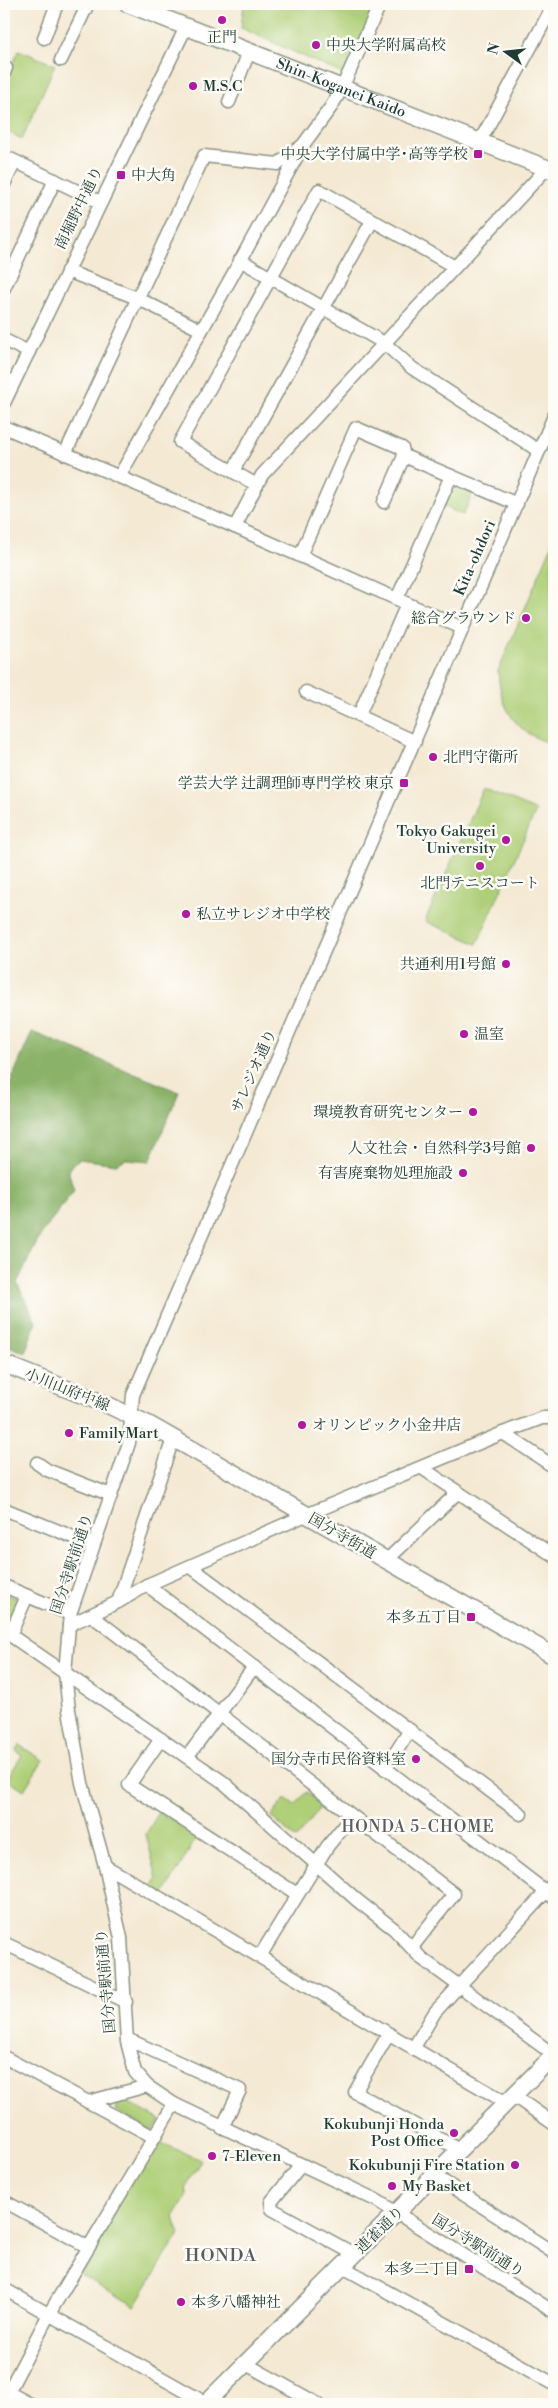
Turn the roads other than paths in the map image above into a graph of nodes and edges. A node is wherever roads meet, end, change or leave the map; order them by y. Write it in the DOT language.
graph roads {
  1 [pos="57,4"];
  2 [pos="88,4"];
  3 [pos="128,4"];
  4 [pos="380,4"];
  5 [pos="554,4"];
  6 [pos="186,27"];
  7 [pos="44,38"];
  8 [pos="249,52"];
  9 [pos="61,60"];
  10 [pos="4,67"];
  11 [pos="4,73"];
  12 [pos="342,88"];
  13 [pos="229,102"];
  14 [pos="480,141"];
  15 [pos="303,144"];
  16 [pos="9,159"];
  17 [pos="551,169"];
  18 [pos="55,180"];
  19 [pos="4,184"];
  20 [pos="100,202"];
  21 [pos="372,221"];
  22 [pos="240,260"];
  23 [pos="455,267"];
  24 [pos="67,271"];
  25 [pos="270,277"];
  26 [pos="4,288"];
  27 [pos="136,298"];
  28 [pos="323,309"];
  29 [pos="201,330"];
  30 [pos="4,340"];
  31 [pos="384,343"];
  32 [pos="29,352"];
  33 [pos="4,403"];
  34 [pos="554,416"];
  35 [pos="4,427"];
  36 [pos="539,451"];
  37 [pos="64,454"];
  38 [pos="404,456"];
  39 [pos="233,471"];
  40 [pos="451,476"];
  41 [pos="119,477"];
  42 [pos="257,485"];
  43 [pos="384,502"];
  44 [pos="517,504"];
  45 [pos="235,526"];
  46 [pos="300,556"];
  47 [pos="402,602"];
  48 [pos="462,628"];
  49 [pos="306,692"];
  50 [pos="358,715"];
  51 [pos="415,742"];
  52 [pos="4,1364"];
  53 [pos="130,1416"];
  54 [pos="554,1418"];
  55 [pos="503,1433"];
  56 [pos="173,1439"];
  57 [pos="37,1463"];
  58 [pos="554,1467"];
  59 [pos="422,1468"];
  60 [pos="457,1493"];
  61 [pos="111,1495"];
  62 [pos="4,1509"];
  63 [pos="306,1515"];
  64 [pos="93,1545"];
  65 [pos="554,1556"];
  66 [pos="386,1561"];
  67 [pos="190,1567"];
  68 [pos="147,1585"];
  69 [pos="4,1586"];
  70 [pos="27,1596"];
  71 [pos="118,1602"];
  72 [pos="91,1615"];
  73 [pos="70,1619"];
  74 [pos="554,1656"];
  75 [pos="254,1667"];
  76 [pos="65,1673"];
  77 [pos="218,1715"];
  78 [pos="410,1730"];
  79 [pos="161,1739"];
  80 [pos="187,1757"];
  81 [pos="385,1769"];
  82 [pos="521,1814"];
  83 [pos="351,1817"];
  84 [pos="316,1864"];
  85 [pos="105,1866"];
  86 [pos="552,1891"];
  87 [pos="298,1894"];
  88 [pos="4,1942"];
  89 [pos="412,1947"];
  90 [pos="260,1956"];
  91 [pos="459,1985"];
  92 [pos="126,2002"];
  93 [pos="388,2035"];
  94 [pos="127,2039"];
  95 [pos="413,2049"];
  96 [pos="554,2055"];
  97 [pos="4,2057"];
  98 [pos="147,2086"];
  99 [pos="511,2099"];
  100 [pos="88,2102"];
  101 [pos="174,2104"];
  102 [pos="554,2124"];
  103 [pos="222,2128"];
  104 [pos="154,2137"];
  105 [pos="460,2150"];
  106 [pos="300,2165"];
  107 [pos="435,2176"];
  108 [pos="4,2201"];
  109 [pos="397,2213"];
  110 [pos="88,2247"];
  111 [pos="554,2253"];
  112 [pos="354,2254"];
  113 [pos="341,2266"];
  114 [pos="4,2289"];
  115 [pos="554,2312"];
  116 [pos="49,2314"];
  117 [pos="246,2364"];
  118 [pos="554,2384"];
  119 [pos="5,2394"];
  120 [pos="30,2404"];
  121 [pos="205,2404"];
  122 [pos="318,2404"];
  1 -- 7 [label="street"];
  2 -- 9 [label="street"];
  3 -- 6 [label="main road, Shin-Koganei Kaido"];
  4 -- 12 [label="street"];
  5 -- 14 [label="street"];
  6 -- 8 [label="main road, Shin-Koganei Kaido"];
  6 -- 20 [label="street, 南堀野中通り"];
  8 -- 12 [label="main road, Shin-Koganei Kaido"];
  8 -- 13 [label="street"];
  10 -- 11 [label="street"];
  12 -- 14 [label="main road, Shin-Koganei Kaido"];
  12 -- 15 [label="street"];
  14 -- 17 [label="main road, Shin-Koganei Kaido"];
  15 -- 22 [label="street"];
  15 -- 27 [label="street"];
  16 -- 18 [label="street"];
  16 -- 19 [label="street"];
  17 -- 23 [label="street"];
  18 -- 20 [label="street"];
  18 -- 26 [label="street"];
  20 -- 24 [label="street, 南堀野中通り"];
  21 -- 23 [label="street"];
  21 -- 25 [label="street"];
  21 -- 28 [label="street"];
  22 -- 25 [label="street"];
  22 -- 29 [label="street"];
  23 -- 31 [label="street"];
  24 -- 27 [label="street"];
  24 -- 32 [label="street, 南堀野中通り"];
  25 -- 28 [label="street"];
  25 -- 39 [label="street"];
  27 -- 29 [label="street"];
  27 -- 37 [label="street"];
  28 -- 31 [label="street"];
  28 -- 39 [label="street"];
  29 -- 41 [label="street"];
  30 -- 32 [label="street"];
  31 -- 36 [label="street"];
  31 -- 42 [label="street"];
  32 -- 33 [label="street, 南堀野中通り"];
  34 -- 36 [label="street, Kita-ohdori"];
  35 -- 37 [label="street"];
  36 -- 44 [label="street, Kita-ohdori"];
  37 -- 41 [label="street"];
  38 -- 40 [label="street"];
  38 -- 43 [label="street"];
  38 -- 46 [label="street"];
  39 -- 42 [label="street"];
  40 -- 44 [label="street"];
  40 -- 47 [label="street"];
  41 -- 45 [label="street"];
  42 -- 45 [label="street"];
  44 -- 48 [label="street, Kita-ohdori"];
  45 -- 46 [label="street"];
  46 -- 47 [label="street"];
  47 -- 48 [label="street"];
  47 -- 50 [label="street"];
  48 -- 51 [label="street, Kita-ohdori"];
  49 -- 50 [label="street"];
  50 -- 51 [label="street"];
  51 -- 53 [label="street, サレジオ通り"];
  52 -- 53 [label="main road, 小川山府中線"];
  53 -- 56 [label="main road, 国分寺街道"];
  53 -- 61 [label="street, 国分寺駅前通り"];
  54 -- 55 [label="street"];
  55 -- 58 [label="street"];
  55 -- 59 [label="street"];
  56 -- 63 [label="main road, 国分寺街道"];
  56 -- 71 [label="street"];
  57 -- 61 [label="street"];
  59 -- 60 [label="street"];
  59 -- 63 [label="street"];
  60 -- 65 [label="street"];
  60 -- 66 [label="street"];
  61 -- 64 [label="street, 国分寺駅前通り"];
  62 -- 64 [label="street"];
  63 -- 66 [label="main road, 国分寺街道"];
  63 -- 67 [label="street"];
  64 -- 73 [label="street, 国分寺駅前通り"];
  66 -- 74 [label="main road, 国分寺街道"];
  67 -- 68 [label="street"];
  67 -- 78 [label="street"];
  68 -- 71 [label="street"];
  68 -- 75 [label="street"];
  69 -- 70 [label="street"];
  70 -- 73 [label="street"];
  70 -- 76 [label="street"];
  71 -- 72 [label="street"];
  72 -- 73 [label="street"];
  72 -- 77 [label="street"];
  73 -- 76 [label="street, 国分寺駅前通り"];
  75 -- 77 [label="street"];
  75 -- 81 [label="street"];
  76 -- 79 [label="street"];
  76 -- 85 [label="street, 国分寺駅前通り"];
  77 -- 80 [label="street"];
  77 -- 83 [label="street"];
  78 -- 81 [label="street"];
  78 -- 82 [label="street"];
  79 -- 80 [label="street"];
  79 -- 87 [label="street"];
  80 -- 84 [label="street"];
  81 -- 86 [label="street"];
  83 -- 84 [label="street"];
  83 -- 89 [label="street"];
  84 -- 87 [label="street"];
  84 -- 89 [label="street"];
  85 -- 90 [label="street"];
  85 -- 92 [label="street, 国分寺駅前通り"];
  86 -- 91 [label="street"];
  87 -- 90 [label="street"];
  88 -- 92 [label="street"];
  89 -- 91 [label="street"];
  90 -- 93 [label="street"];
  91 -- 95 [label="street"];
  91 -- 96 [label="street"];
  92 -- 94 [label="street, 国分寺駅前通り"];
  93 -- 95 [label="street"];
  93 -- 105 [label="street"];
  94 -- 98 [label="street, 国分寺駅前通り"];
  94 -- 103 [label="street"];
  95 -- 99 [label="street"];
  96 -- 99 [label="main road, 連雀通り"];
  97 -- 100 [label="street"];
  98 -- 100 [label="street"];
  98 -- 101 [label="street, 国分寺駅前通り"];
  99 -- 102 [label="street"];
  99 -- 105 [label="main road, 連雀通り"];
  100 -- 104 [label="street"];
  101 -- 103 [label="street, 国分寺駅前通り"];
  101 -- 104 [label="street"];
  103 -- 106 [label="street, 国分寺駅前通り"];
  104 -- 110 [label="street"];
  105 -- 107 [label="main road, 連雀通り"];
  106 -- 109 [label="street, 国分寺駅前通り"];
  106 -- 112 [label="street"];
  107 -- 109 [label="main road, 連雀通り"];
  107 -- 111 [label="street"];
  108 -- 110 [label="street"];
  109 -- 112 [label="main road, 連雀通り"];
  109 -- 115 [label="street, 国分寺駅前通り"];
  110 -- 116 [label="street"];
  112 -- 113 [label="main road, 連雀通り"];
  113 -- 117 [label="main road, 連雀通り"];
  113 -- 118 [label="street"];
  114 -- 116 [label="street"];
  116 -- 119 [label="street"];
  116 -- 121 [label="street"];
  117 -- 121 [label="main road, 連雀通り"];
  117 -- 122 [label="street"];
  119 -- 120 [label="street"];
}
